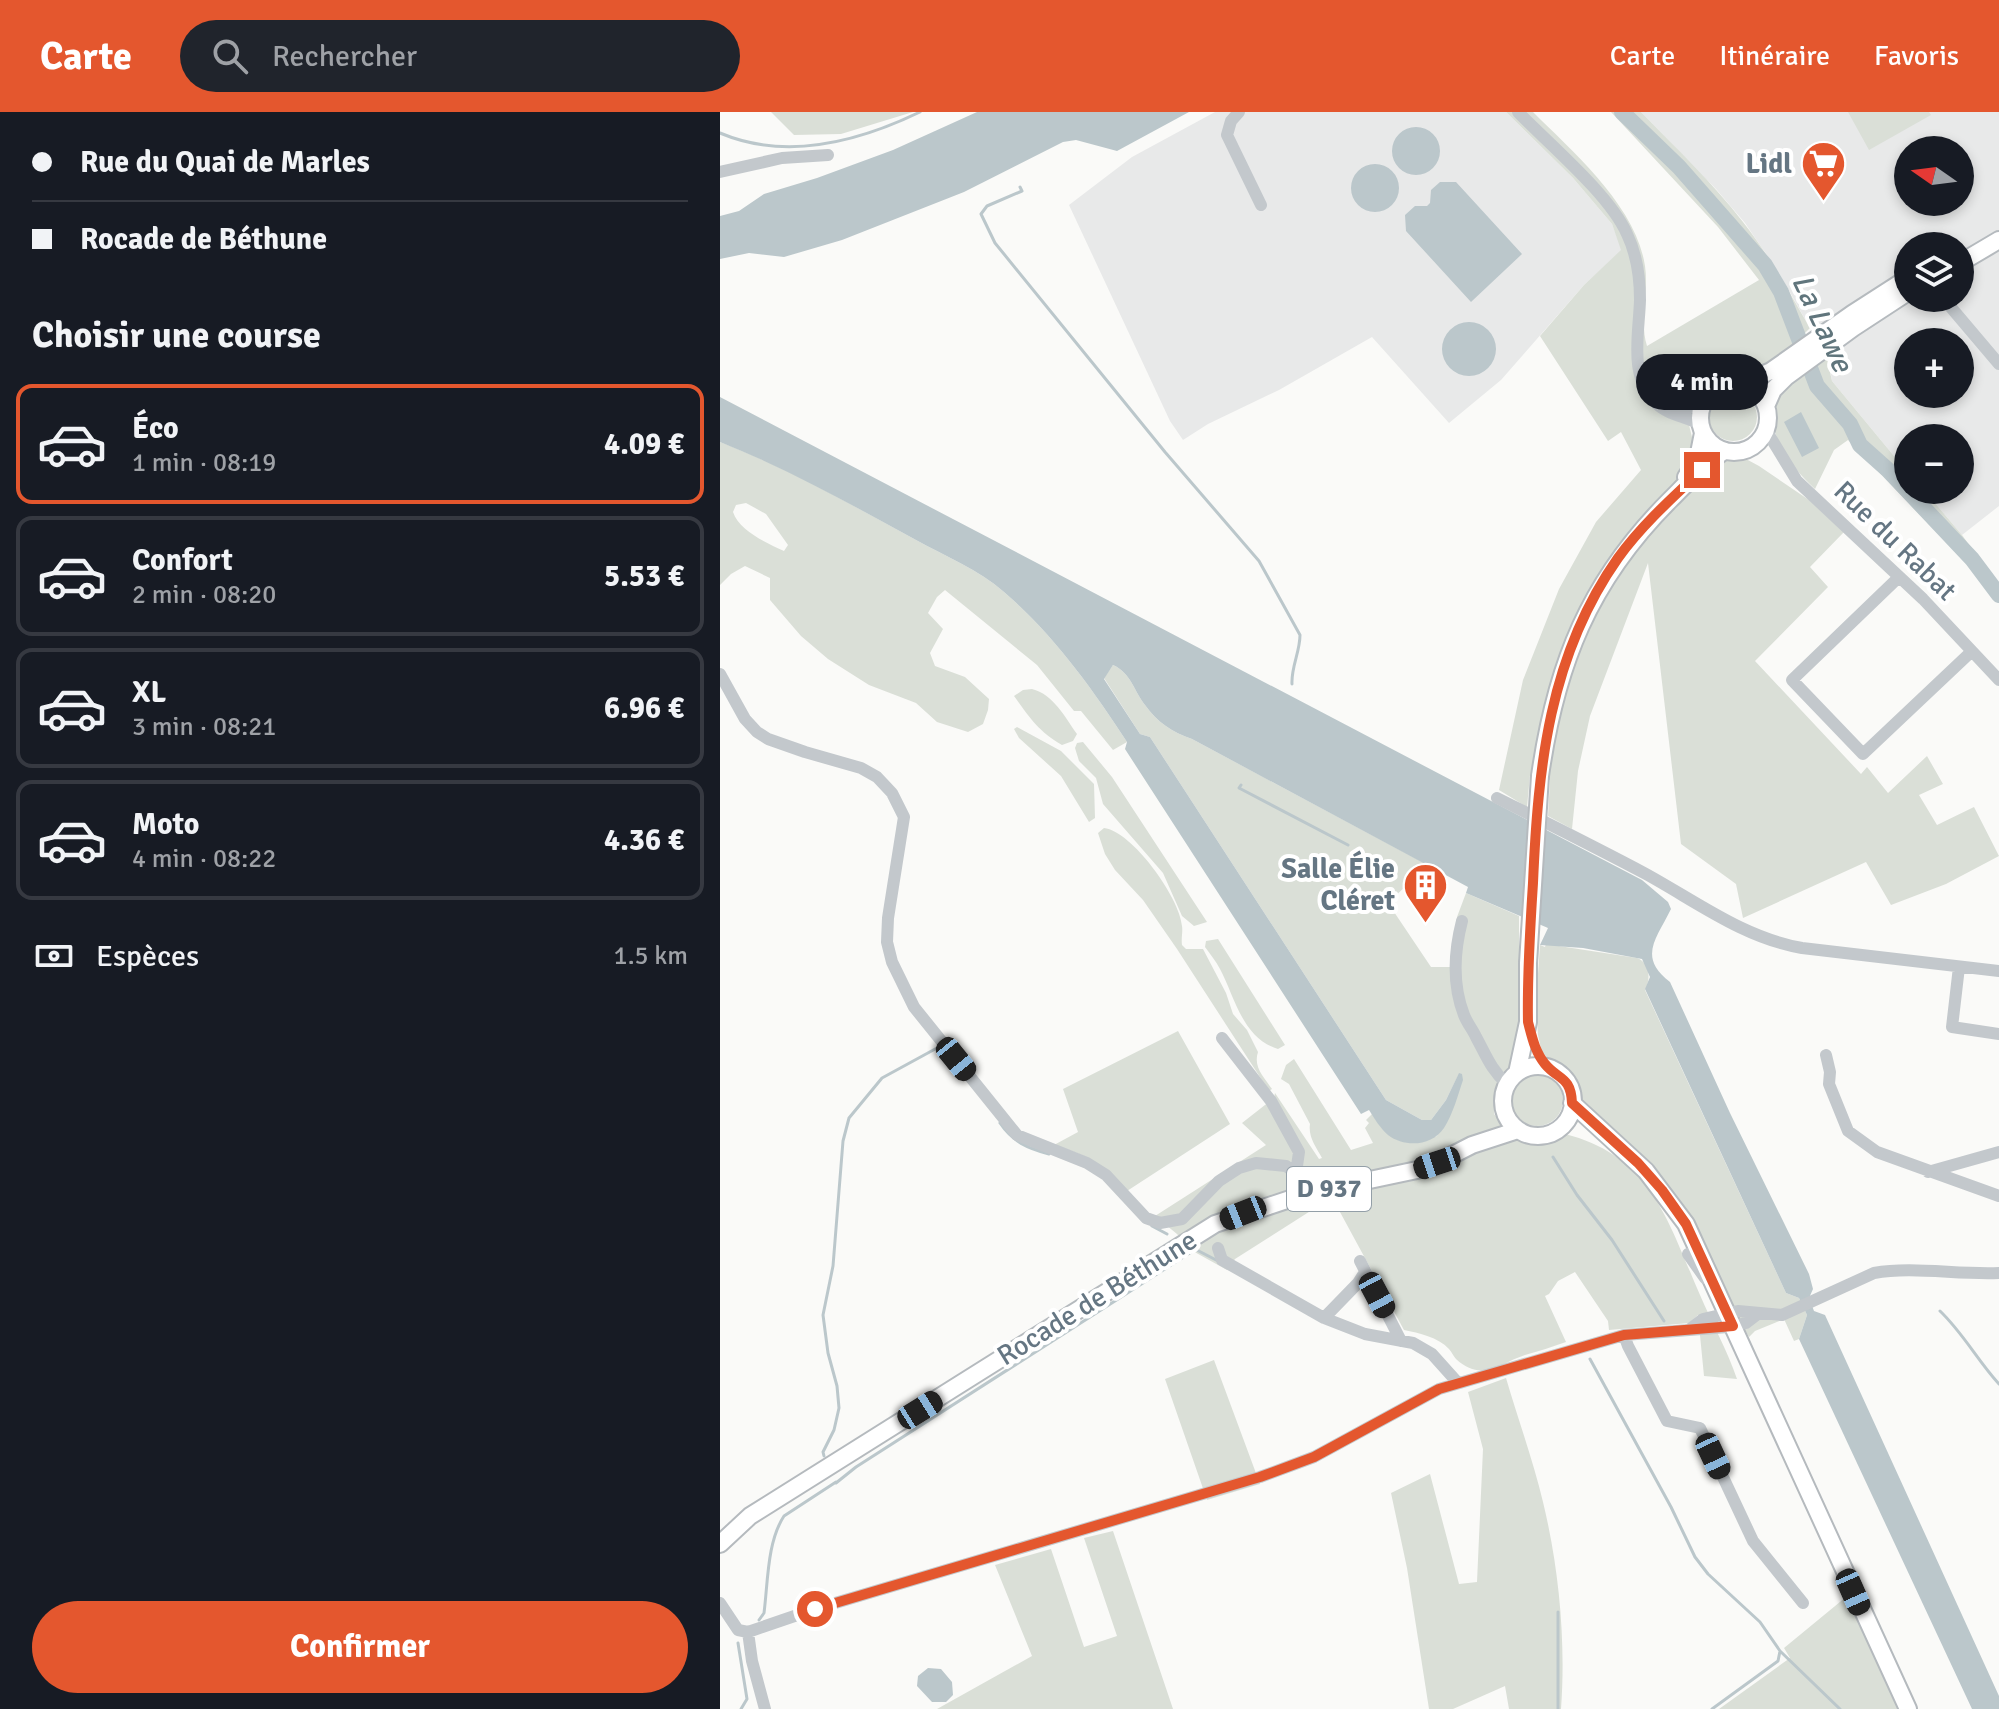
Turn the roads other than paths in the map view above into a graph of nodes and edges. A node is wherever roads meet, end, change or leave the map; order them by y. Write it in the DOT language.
graph roads {
  1 [pos="1239,112"];
  2 [pos="1518,112"];
  3 [pos="828,155"];
  4 [pos="720,172"];
  5 [pos="1261,205"];
  6 [pos="1999,229"];
  7 [pos="1999,240"];
  8 [pos="1974,242"];
  9 [pos="1974,255"];
  10 [pos="1894,288"];
  11 [pos="1894,300"];
  12 [pos="1955,312"];
  13 [pos="1816,347"];
  14 [pos="1797,361"];
  15 [pos="1999,364"];
  16 [pos="1741,384"];
  17 [pos="1704,402"];
  18 [pos="1766,406"];
  19 [pos="1677,413"];
  20 [pos="1702,429"];
  21 [pos="1766,430"];
  22 [pos="1724,451"];
  23 [pos="1675,495"];
  24 [pos="1899,577"];
  25 [pos="1971,652"];
  26 [pos="720,674"];
  27 [pos="1999,680"];
  28 [pos="1497,798"];
  29 [pos="1462,921"];
  30 [pos="1959,967"];
  31 [pos="1999,971"];
  32 [pos="1528,1022"];
  33 [pos="1999,1034"];
  34 [pos="1222,1038"];
  35 [pos="1826,1055"];
  36 [pos="1547,1068"];
  37 [pos="1512,1078"];
  38 [pos="1572,1103"];
  39 [pos="1504,1110"];
  40 [pos="1561,1127"];
  41 [pos="1518,1130"];
  42 [pos="1615,1142"];
  43 [pos="1472,1145"];
  44 [pos="1999,1152"];
  45 [pos="1928,1172"];
  46 [pos="1296,1173"];
  47 [pos="1662,1190"];
  48 [pos="1308,1193"];
  49 [pos="1999,1196"];
  50 [pos="1218,1248"];
  51 [pos="1999,1273"];
  52 [pos="1324,1318"];
  53 [pos="1725,1321"];
  54 [pos="1624,1335"];
  55 [pos="1401,1341"];
  56 [pos="1458,1383"];
  57 [pos="1797,1470"];
  58 [pos="750,1516"];
  59 [pos="720,1525"];
  60 [pos="720,1546"];
  61 [pos="720,1558"];
  62 [pos="720,1592"];
  63 [pos="1803,1603"];
  64 [pos="722,1606"];
  65 [pos="748,1632"];
  66 [pos="763,1704"];
  67 [pos="1908,1709"];
  1 -- 5 [label="street"];
  2 -- 19 [label="street"];
  3 -- 4 [label="street"];
  6 -- 8 [label="main road"];
  7 -- 9 [label="main road"];
  10 -- 13 [label="main road"];
  11 -- 13 [label="main road"];
  12 -- 15 [label="street"];
  13 -- 14 [label="main road"];
  14 -- 16 [label="main road"];
  14 -- 18 [label="main road"];
  16 -- 17 [label="main road"];
  16 -- 18 [label="main road"];
  17 -- 19 [label="street"];
  17 -- 20 [label="main road"];
  18 -- 21 [label="main road"];
  19 -- 20 [label="street"];
  20 -- 22 [label="main road"];
  20 -- 23 [label="main road"];
  21 -- 22 [label="main road"];
  21 -- 24 [label="street, Rue du Rabat"];
  22 -- 23 [label="main road"];
  23 -- 32 [label="main road, bridge"];
  24 -- 25 [label="street, Rue du Rabat"];
  24 -- 25 [label="street"];
  25 -- 27 [label="street, Rue du Rabat"];
  26 -- 46 [label="street"];
  28 -- 30 [label="street"];
  29 -- 37 [label="street"];
  30 -- 31 [label="street"];
  30 -- 33 [label="street"];
  32 -- 36 [label="main road"];
  32 -- 37 [label="main road"];
  34 -- 46 [label="street"];
  35 -- 45 [label="street"];
  36 -- 37 [label="main road"];
  36 -- 38 [label="main road"];
  37 -- 39 [label="main road"];
  38 -- 40 [label="main road"];
  38 -- 42 [label="main road"];
  39 -- 41 [label="main road"];
  39 -- 43 [label="main road, Rocade de Béthune / D 937"];
  40 -- 41 [label="main road"];
  40 -- 42 [label="main road"];
  41 -- 43 [label="main road, Rocade de Béthune / D 937"];
  42 -- 47 [label="main road"];
  43 -- 48 [label="main road, Rocade de Béthune / D 937"];
  44 -- 45 [label="street"];
  45 -- 49 [label="street"];
  46 -- 48 [label="street"];
  47 -- 53 [label="main road"];
  47 -- 53 [label="main road"];
  48 -- 58 [label="main road, Rocade de Béthune / D 937"];
  50 -- 52 [label="street"];
  51 -- 53 [label="street"];
  52 -- 55 [label="street"];
  52 -- 55 [label="street"];
  53 -- 54 [label="street"];
  53 -- 57 [label="main road"];
  53 -- 57 [label="main road"];
  54 -- 56 [label="street"];
  54 -- 63 [label="street"];
  55 -- 56 [label="street"];
  56 -- 65 [label="street"];
  57 -- 67 [label="main road"];
  58 -- 59 [label="main road, Rocade de Béthune / D 937"];
  58 -- 60 [label="main road, Rocade de Béthune / D 937"];
  60 -- 61 [label="main road"];
  62 -- 64 [label="street"];
  64 -- 65 [label="street"];
  65 -- 66 [label="street"];
}
